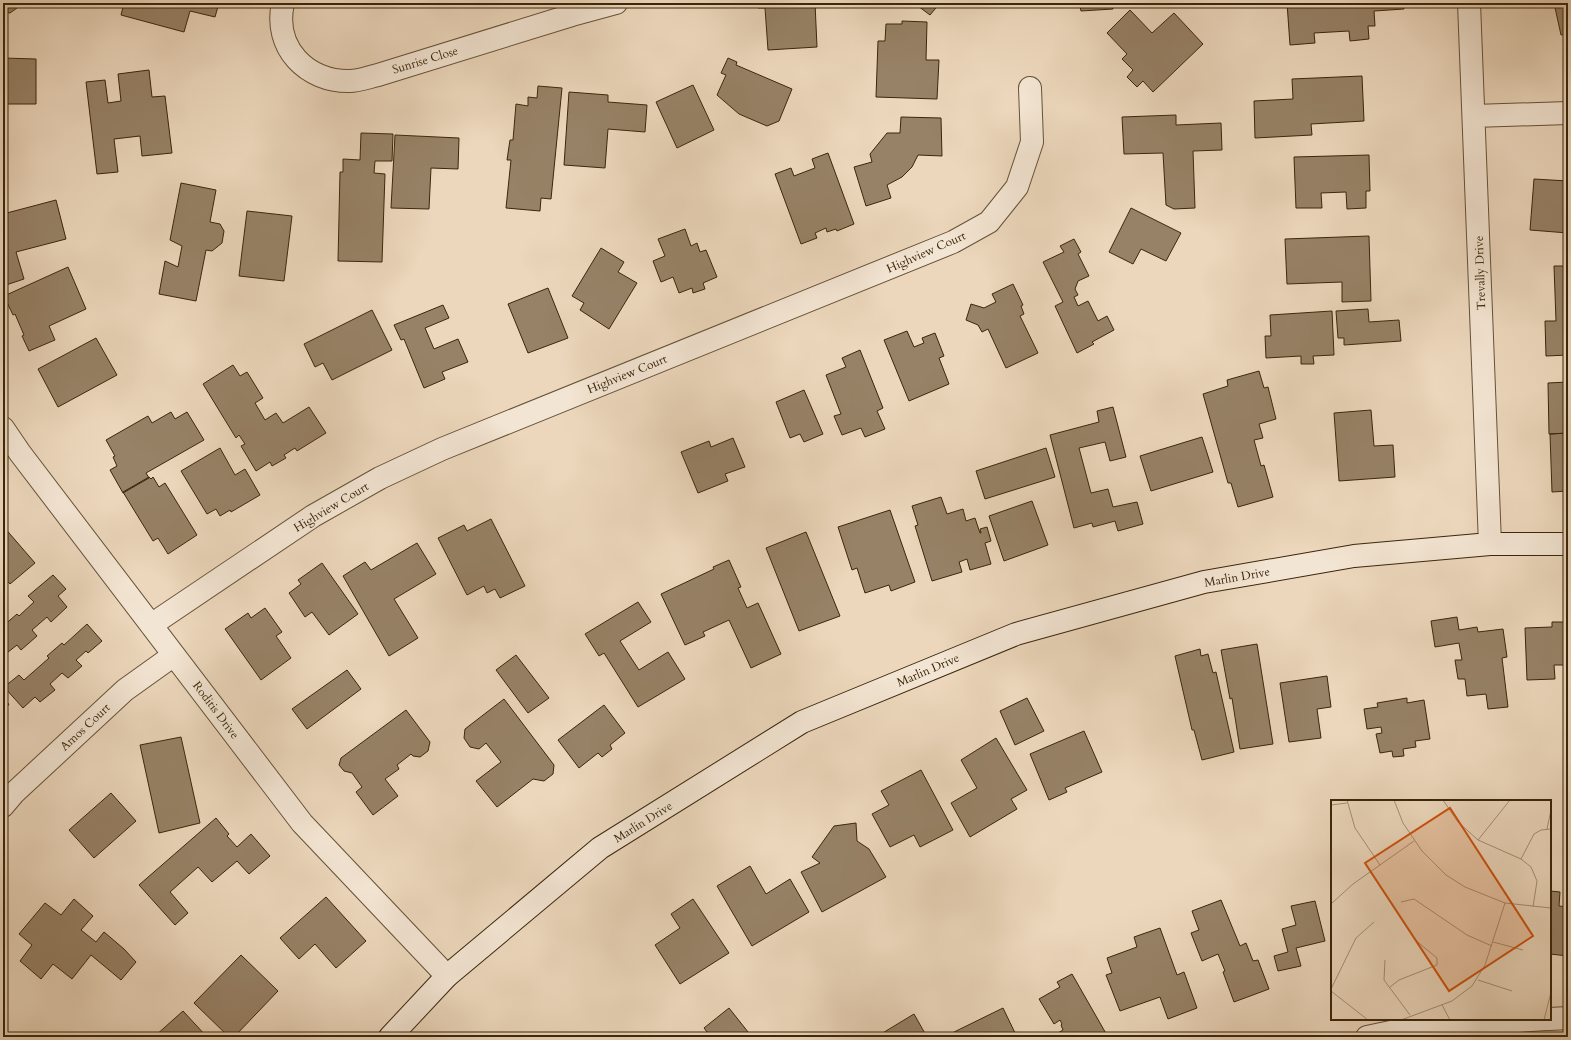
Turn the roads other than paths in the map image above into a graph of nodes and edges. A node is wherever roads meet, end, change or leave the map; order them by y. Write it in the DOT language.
graph roads {
  1 [pos="283,3"];
  2 [pos="616,3"];
  3 [pos="1469,3"];
  4 [pos="1030,88"];
  5 [pos="1568,113"];
  6 [pos="1474,116"];
  7 [pos="3,428"];
  8 [pos="1490,544"];
  9 [pos="1568,544"];
  10 [pos="151,625"];
  11 [pos="174,655"];
  12 [pos="3,806"];
  13 [pos="446,976"];
  14 [pos="1568,1018"];
  15 [pos="1551,1019"];
  16 [pos="1525,1020"];
  17 [pos="390,1037"];
  18 [pos="1367,1037"];
  1 -- 2 [label="street, Sunrise Close"];
  3 -- 6 [label="street, Trevally Drive"];
  4 -- 10 [label="street, Highview Court"];
  5 -- 6 [label="street"];
  6 -- 8 [label="street, Trevally Drive"];
  7 -- 10 [label="street, Roditis Drive"];
  8 -- 9 [label="street, Marlin Drive"];
  8 -- 13 [label="street, Marlin Drive"];
  10 -- 11 [label="street, Roditis Drive"];
  11 -- 12 [label="street, Amos Court"];
  11 -- 13 [label="street, Roditis Drive"];
  13 -- 17 [label="street, Marlin Drive"];
  14 -- 15 [label="street"];
  16 -- 18 [label="street"];
}
